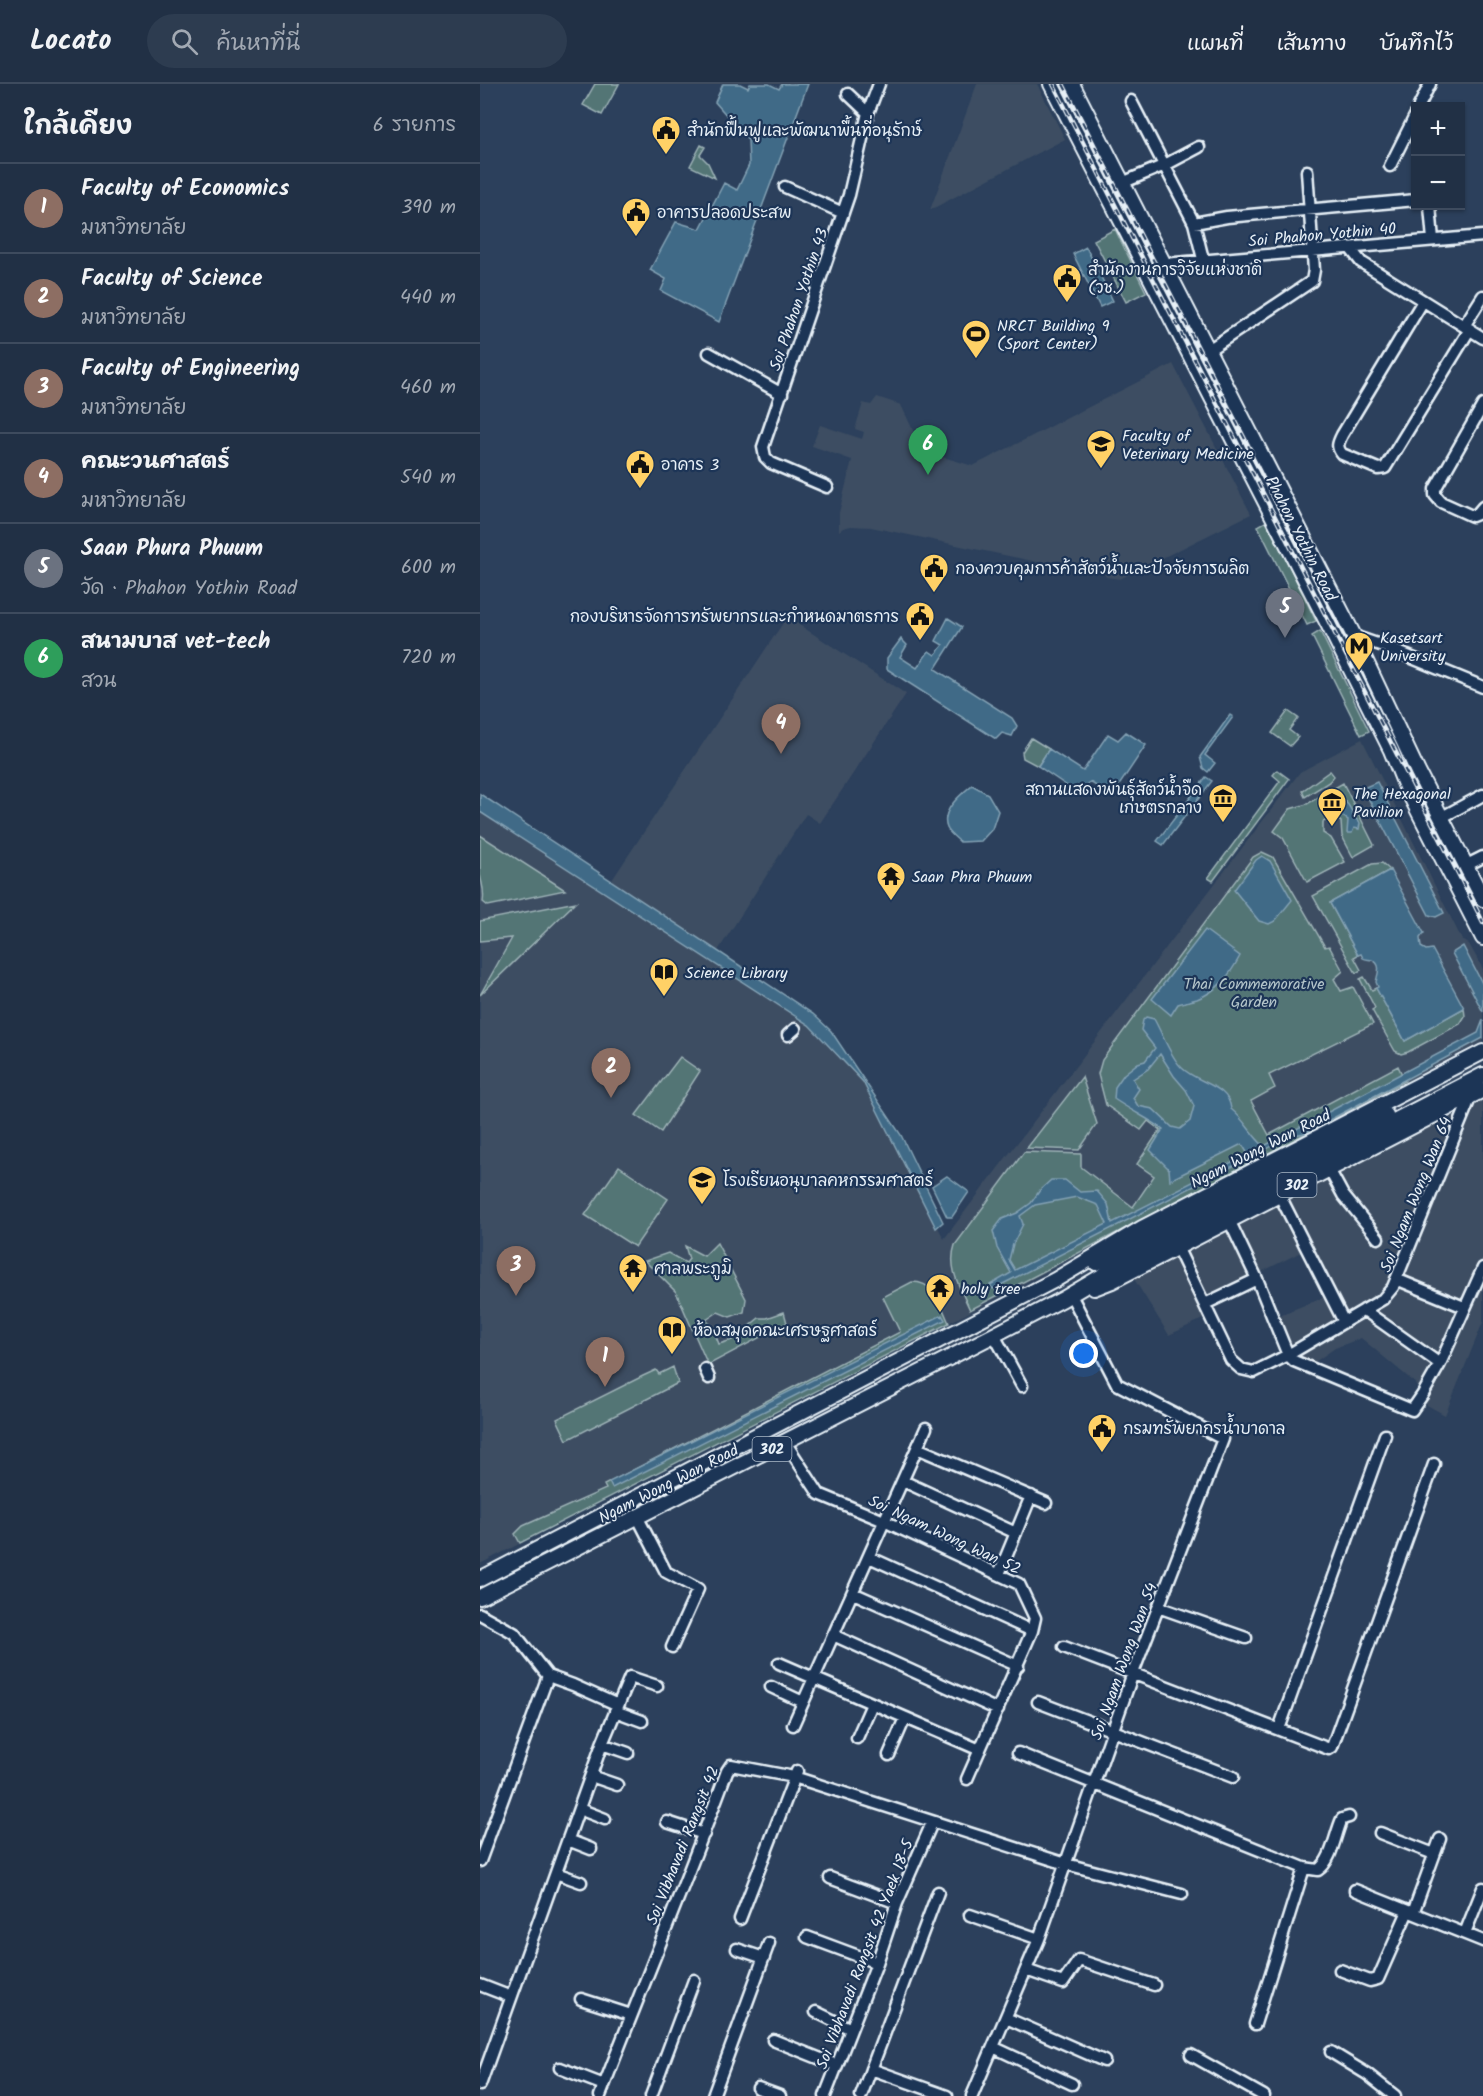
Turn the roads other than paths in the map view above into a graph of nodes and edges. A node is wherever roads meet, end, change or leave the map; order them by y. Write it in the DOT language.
graph roads {
  1 [pos="879,84"];
  2 [pos="1052,84"];
  3 [pos="1072,84"];
  4 [pos="1430,84"];
  5 [pos="848,94"];
  6 [pos="1131,101"];
  7 [pos="1421,102"];
  8 [pos="868,113"];
  9 [pos="1411,124"];
  10 [pos="1199,147"];
  11 [pos="1165,165"];
  12 [pos="1390,166"];
  13 [pos="1307,171"];
  14 [pos="1122,183"];
  15 [pos="785,188"];
  16 [pos="1411,200"];
  17 [pos="1310,209"];
  18 [pos="1430,210"];
  19 [pos="843,213"];
  20 [pos="1194,223"];
  21 [pos="1483,236"];
  22 [pos="1432,240"];
  23 [pos="1350,248"];
  24 [pos="1313,250"];
  25 [pos="1203,259"];
  26 [pos="1164,264"];
  27 [pos="1483,296"];
  28 [pos="1423,301"];
  29 [pos="1467,328"];
  30 [pos="1483,338"];
  31 [pos="1207,351"];
  32 [pos="709,353"];
  33 [pos="782,394"];
  34 [pos="1483,405"];
  35 [pos="827,486"];
  36 [pos="1483,507"];
  37 [pos="1354,636"];
  38 [pos="1483,687"];
  39 [pos="1405,742"];
  40 [pos="1391,750"];
  41 [pos="1483,795"];
  42 [pos="1446,815"];
  43 [pos="1477,860"];
  44 [pos="1483,886"];
  45 [pos="1483,899"];
  46 [pos="1482,919"];
  47 [pos="1483,938"];
  48 [pos="1483,1052"];
  49 [pos="1483,1065"];
  50 [pos="1483,1075"];
  51 [pos="1477,1093"];
  52 [pos="1329,1169"];
  53 [pos="1279,1194"];
  54 [pos="1229,1220"];
  55 [pos="1378,1238"];
  56 [pos="1177,1247"];
  57 [pos="1483,1268"];
  58 [pos="1257,1279"];
  59 [pos="1055,1280"];
  60 [pos="1396,1280"];
  61 [pos="1067,1298"];
  62 [pos="1205,1304"];
  63 [pos="1464,1307"];
  64 [pos="1364,1310"];
  65 [pos="1344,1322"];
  66 [pos="994,1335"];
  67 [pos="1288,1355"];
  68 [pos="1440,1364"];
  69 [pos="1022,1386"];
  70 [pos="926,1428"];
  71 [pos="1385,1435"];
  72 [pos="785,1442"];
  73 [pos="917,1448"];
  74 [pos="1434,1464"];
  75 [pos="903,1481"];
  76 [pos="1031,1496"];
  77 [pos="1046,1503"];
  78 [pos="638,1518"];
  79 [pos="884,1521"];
  80 [pos="1016,1533"];
  81 [pos="869,1557"];
  82 [pos="999,1574"];
  83 [pos="480,1579"];
  84 [pos="853,1593"];
  85 [pos="480,1597"];
  86 [pos="1158,1607"];
  87 [pos="480,1614"];
  88 [pos="1032,1631"];
  89 [pos="833,1635"];
  90 [pos="1246,1638"];
  91 [pos="672,1647"];
  92 [pos="1064,1647"];
  93 [pos="779,1663"];
  94 [pos="1017,1666"];
  95 [pos="1133,1673"];
  96 [pos="548,1676"];
  97 [pos="814,1678"];
  98 [pos="657,1686"];
  99 [pos="771,1687"];
  100 [pos="803,1702"];
  101 [pos="1038,1702"];
  102 [pos="872,1704"];
  103 [pos="616,1708"];
  104 [pos="998,1710"];
  105 [pos="905,1718"];
  106 [pos="642,1721"];
  107 [pos="793,1725"];
  108 [pos="1279,1729"];
  109 [pos="1114,1730"];
  110 [pos="857,1738"];
  111 [pos="602,1744"];
  112 [pos="980,1750"];
  113 [pos="628,1753"];
  114 [pos="1018,1753"];
  115 [pos="889,1755"];
  116 [pos="795,1774"];
  117 [pos="591,1776"];
  118 [pos="1233,1777"];
  119 [pos="967,1779"];
  120 [pos="1094,1784"];
  121 [pos="617,1785"];
  122 [pos="579,1809"];
  123 [pos="1349,1817"];
  124 [pos="605,1819"];
  125 [pos="667,1822"];
  126 [pos="932,1823"];
  127 [pos="1380,1833"];
  128 [pos="704,1834"];
  129 [pos="1440,1839"];
  130 [pos="568,1840"];
  131 [pos="591,1849"];
  132 [pos="1434,1854"];
  133 [pos="480,1861"];
  134 [pos="1066,1864"];
  135 [pos="1304,1868"];
  136 [pos="556,1873"];
  137 [pos="830,1878"];
  138 [pos="581,1882"];
  139 [pos="1483,1888"];
  140 [pos="1355,1890"];
  141 [pos="938,1892"];
  142 [pos="1182,1894"];
  143 [pos="897,1903"];
  144 [pos="1410,1912"];
  145 [pos="970,1915"];
  146 [pos="740,1918"];
  147 [pos="1465,1933"];
  148 [pos="807,1937"];
  149 [pos="1040,1939"];
  150 [pos="1483,1941"];
  151 [pos="769,1943"];
  152 [pos="737,1949"];
  153 [pos="764,1958"];
  154 [pos="877,1963"];
  155 [pos="1026,1970"];
  156 [pos="1340,1970"];
  157 [pos="694,1980"];
  158 [pos="480,1985"];
  159 [pos="1154,1985"];
  160 [pos="512,1997"];
  161 [pos="581,1999"];
  162 [pos="816,2012"];
  163 [pos="631,2014"];
  164 [pos="1006,2018"];
  165 [pos="1255,2024"];
  166 [pos="851,2029"];
  167 [pos="773,2040"];
  168 [pos="993,2047"];
  169 [pos="1331,2052"];
  170 [pos="1191,2055"];
  171 [pos="1104,2061"];
  172 [pos="836,2065"];
  173 [pos="560,2068"];
  174 [pos="871,2069"];
  175 [pos="1072,2084"];
  176 [pos="480,2085"];
  177 [pos="758,2088"];
  178 [pos="602,2091"];
  179 [pos="651,2096"];
  180 [pos="713,2096"];
  181 [pos="780,2096"];
  182 [pos="825,2096"];
  183 [pos="861,2096"];
  184 [pos="947,2096"];
  185 [pos="973,2096"];
  186 [pos="1264,2096"];
  187 [pos="1395,2096"];
  1 -- 8 [label="street, Soi Phahon Yothin 43"];
  2 -- 40 [label="main road, Phahon Yothin Road"];
  3 -- 14 [label="main road, Phahon Yothin Road"];
  4 -- 7 [label="street"];
  5 -- 8 [label="street"];
  6 -- 11 [label="street"];
  8 -- 19 [label="street, Soi Phahon Yothin 43"];
  9 -- 12 [label="street"];
  10 -- 11 [label="street"];
  11 -- 14 [label="street"];
  11 -- 20 [label="street"];
  13 -- 17 [label="street"];
  14 -- 26 [label="main road, Phahon Yothin Road"];
  15 -- 19 [label="street"];
  16 -- 17 [label="street"];
  17 -- 20 [label="street"];
  17 -- 24 [label="street"];
  18 -- 22 [label="street"];
  19 -- 33 [label="street, Soi Phahon Yothin 43"];
  20 -- 25 [label="street"];
  21 -- 22 [label="street, Soi Phahon Yothin 40"];
  22 -- 23 [label="street, Soi Phahon Yothin 40"];
  23 -- 24 [label="street, Soi Phahon Yothin 40"];
  23 -- 28 [label="street"];
  24 -- 25 [label="street, Soi Phahon Yothin 40"];
  24 -- 31 [label="street"];
  25 -- 26 [label="street, Soi Phahon Yothin 40"];
  26 -- 31 [label="main road, Phahon Yothin Road"];
  27 -- 29 [label="street"];
  28 -- 29 [label="street"];
  28 -- 29 [label="street"];
  29 -- 30 [label="street"];
  31 -- 37 [label="main road, Phahon Yothin Road"];
  32 -- 33 [label="street"];
  33 -- 35 [label="street, Soi Phahon Yothin 43"];
  34 -- 36 [label="street"];
  37 -- 38 [label="street"];
  37 -- 39 [label="main road, Phahon Yothin Road"];
  39 -- 42 [label="main road, Phahon Yothin Road"];
  39 -- 45 [label="main road, Phahon Yothin Road"];
  40 -- 46 [label="main road, Phahon Yothin Road"];
  40 -- 47 [label="main road, Phahon Yothin Road"];
  41 -- 42 [label="street"];
  42 -- 43 [label="main road, Phahon Yothin Road"];
  43 -- 44 [label="main road, Phahon Yothin Road"];
  48 -- 59 [label="main road, Ngam Wong Wan Road / 302"];
  49 -- 59 [label="main road, Ngam Wong Wan Road / 302"];
  50 -- 61 [label="main road, Ngam Wong Wan Road / 302"];
  51 -- 52 [label="main road, Ngam Wong Wan Road / 302"];
  51 -- 60 [label="street, Soi Ngam Wong Wan 64"];
  52 -- 53 [label="main road, Ngam Wong Wan Road / 302"];
  52 -- 55 [label="street"];
  53 -- 54 [label="main road, Ngam Wong Wan Road / 302"];
  53 -- 65 [label="street"];
  54 -- 56 [label="main road, Ngam Wong Wan Road / 302"];
  54 -- 58 [label="street"];
  56 -- 61 [label="main road, Ngam Wong Wan Road / 302"];
  56 -- 62 [label="street, Soi Ngam Wong Wan 64"];
  57 -- 63 [label="street"];
  58 -- 62 [label="street"];
  58 -- 67 [label="street"];
  59 -- 83 [label="main road, Ngam Wong Wan Road / 302"];
  60 -- 63 [label="street"];
  60 -- 64 [label="street, Soi Ngam Wong Wan 64"];
  61 -- 66 [label="main road, Ngam Wong Wan Road / 302"];
  61 -- 86 [label="street, Soi Ngam Wong Wan 54"];
  62 -- 67 [label="street, Soi Ngam Wong Wan 64"];
  63 -- 68 [label="street"];
  64 -- 65 [label="street, Soi Ngam Wong Wan 64"];
  64 -- 68 [label="street"];
  65 -- 67 [label="street, Soi Ngam Wong Wan 64"];
  66 -- 69 [label="street"];
  66 -- 72 [label="main road, Ngam Wong Wan Road / 302"];
  67 -- 68 [label="street"];
  70 -- 73 [label="street"];
  71 -- 108 [label="street"];
  72 -- 78 [label="main road, Ngam Wong Wan Road / 302"];
  72 -- 79 [label="street, Soi Ngam Wong Wan 52"];
  73 -- 75 [label="street"];
  73 -- 76 [label="street"];
  74 -- 108 [label="street"];
  75 -- 79 [label="street"];
  75 -- 80 [label="street"];
  76 -- 77 [label="street"];
  76 -- 80 [label="street"];
  78 -- 85 [label="main road, Ngam Wong Wan Road / 302"];
  78 -- 91 [label="street"];
  79 -- 81 [label="street"];
  79 -- 82 [label="street, Soi Ngam Wong Wan 52"];
  80 -- 82 [label="street"];
  81 -- 84 [label="street"];
  81 -- 88 [label="street"];
  82 -- 88 [label="street, Soi Ngam Wong Wan 52"];
  84 -- 89 [label="street"];
  84 -- 94 [label="street"];
  86 -- 90 [label="street"];
  86 -- 95 [label="street, Soi Ngam Wong Wan 54"];
  87 -- 96 [label="street"];
  88 -- 94 [label="street"];
  89 -- 97 [label="street"];
  89 -- 104 [label="street"];
  92 -- 95 [label="street"];
  93 -- 97 [label="street"];
  94 -- 104 [label="street"];
  95 -- 108 [label="street"];
  95 -- 109 [label="street, Soi Ngam Wong Wan 54"];
  96 -- 103 [label="street"];
  96 -- 133 [label="street"];
  97 -- 100 [label="street"];
  97 -- 102 [label="street"];
  98 -- 103 [label="street"];
  99 -- 100 [label="street"];
  100 -- 107 [label="street"];
  101 -- 109 [label="street"];
  102 -- 105 [label="street"];
  102 -- 110 [label="street"];
  103 -- 106 [label="street"];
  103 -- 111 [label="street"];
  104 -- 112 [label="street"];
  105 -- 112 [label="street"];
  105 -- 115 [label="street"];
  109 -- 118 [label="street"];
  109 -- 120 [label="street, Soi Ngam Wong Wan 54"];
  111 -- 113 [label="street"];
  111 -- 117 [label="street"];
  112 -- 119 [label="street"];
  114 -- 120 [label="street"];
  116 -- 126 [label="street, Soi Vibhavadi Rangsit 42"];
  116 -- 128 [label="street, Soi Vibhavadi Rangsit 42"];
  116 -- 146 [label="street"];
  117 -- 121 [label="street"];
  117 -- 122 [label="street"];
  120 -- 134 [label="street, Soi Ngam Wong Wan 54"];
  120 -- 135 [label="street"];
  122 -- 124 [label="street"];
  122 -- 130 [label="street"];
  123 -- 135 [label="street"];
  125 -- 128 [label="street"];
  126 -- 134 [label="street, Soi Vibhavadi Rangsit 42"];
  126 -- 143 [label="street, Soi Vibhavadi Rangsit 42 Yaek 18-5"];
  127 -- 132 [label="street"];
  128 -- 163 [label="street, Soi Vibhavadi Rangsit 42"];
  129 -- 132 [label="street"];
  130 -- 131 [label="street"];
  130 -- 136 [label="street"];
  132 -- 144 [label="street"];
  134 -- 142 [label="street, Soi Vibhavadi Rangsit 42"];
  134 -- 149 [label="street, Soi Ngam Wong Wan 54"];
  135 -- 165 [label="street"];
  136 -- 138 [label="street"];
  136 -- 160 [label="street"];
  137 -- 143 [label="street"];
  139 -- 147 [label="street"];
  140 -- 144 [label="street"];
  141 -- 174 [label="street"];
  143 -- 154 [label="street, Soi Vibhavadi Rangsit 42 Yaek 18-5"];
  144 -- 147 [label="street"];
  144 -- 156 [label="street"];
  145 -- 149 [label="street"];
  147 -- 150 [label="street"];
  148 -- 154 [label="street"];
  149 -- 155 [label="street, Soi Ngam Wong Wan 54"];
  151 -- 153 [label="street"];
  152 -- 153 [label="street"];
  153 -- 180 [label="street"];
  154 -- 166 [label="street, Soi Vibhavadi Rangsit 42 Yaek 18-5"];
  155 -- 159 [label="street"];
  155 -- 164 [label="street, Soi Ngam Wong Wan 54"];
  157 -- 179 [label="street"];
  158 -- 160 [label="street"];
  160 -- 176 [label="street"];
  161 -- 163 [label="street"];
  162 -- 166 [label="street"];
  163 -- 178 [label="street, Soi Vibhavadi Rangsit 42"];
  164 -- 168 [label="street, Soi Ngam Wong Wan 54"];
  164 -- 171 [label="street"];
  166 -- 172 [label="street, Soi Vibhavadi Rangsit 42 Yaek 18-5"];
  167 -- 172 [label="street"];
  168 -- 175 [label="street"];
  168 -- 185 [label="street, Soi Ngam Wong Wan 54"];
  169 -- 187 [label="street"];
  170 -- 186 [label="street"];
  172 -- 182 [label="street, Soi Vibhavadi Rangsit 42 Yaek 18-5"];
  173 -- 178 [label="street"];
  174 -- 183 [label="street"];
  174 -- 184 [label="street"];
  177 -- 181 [label="street"];
}
